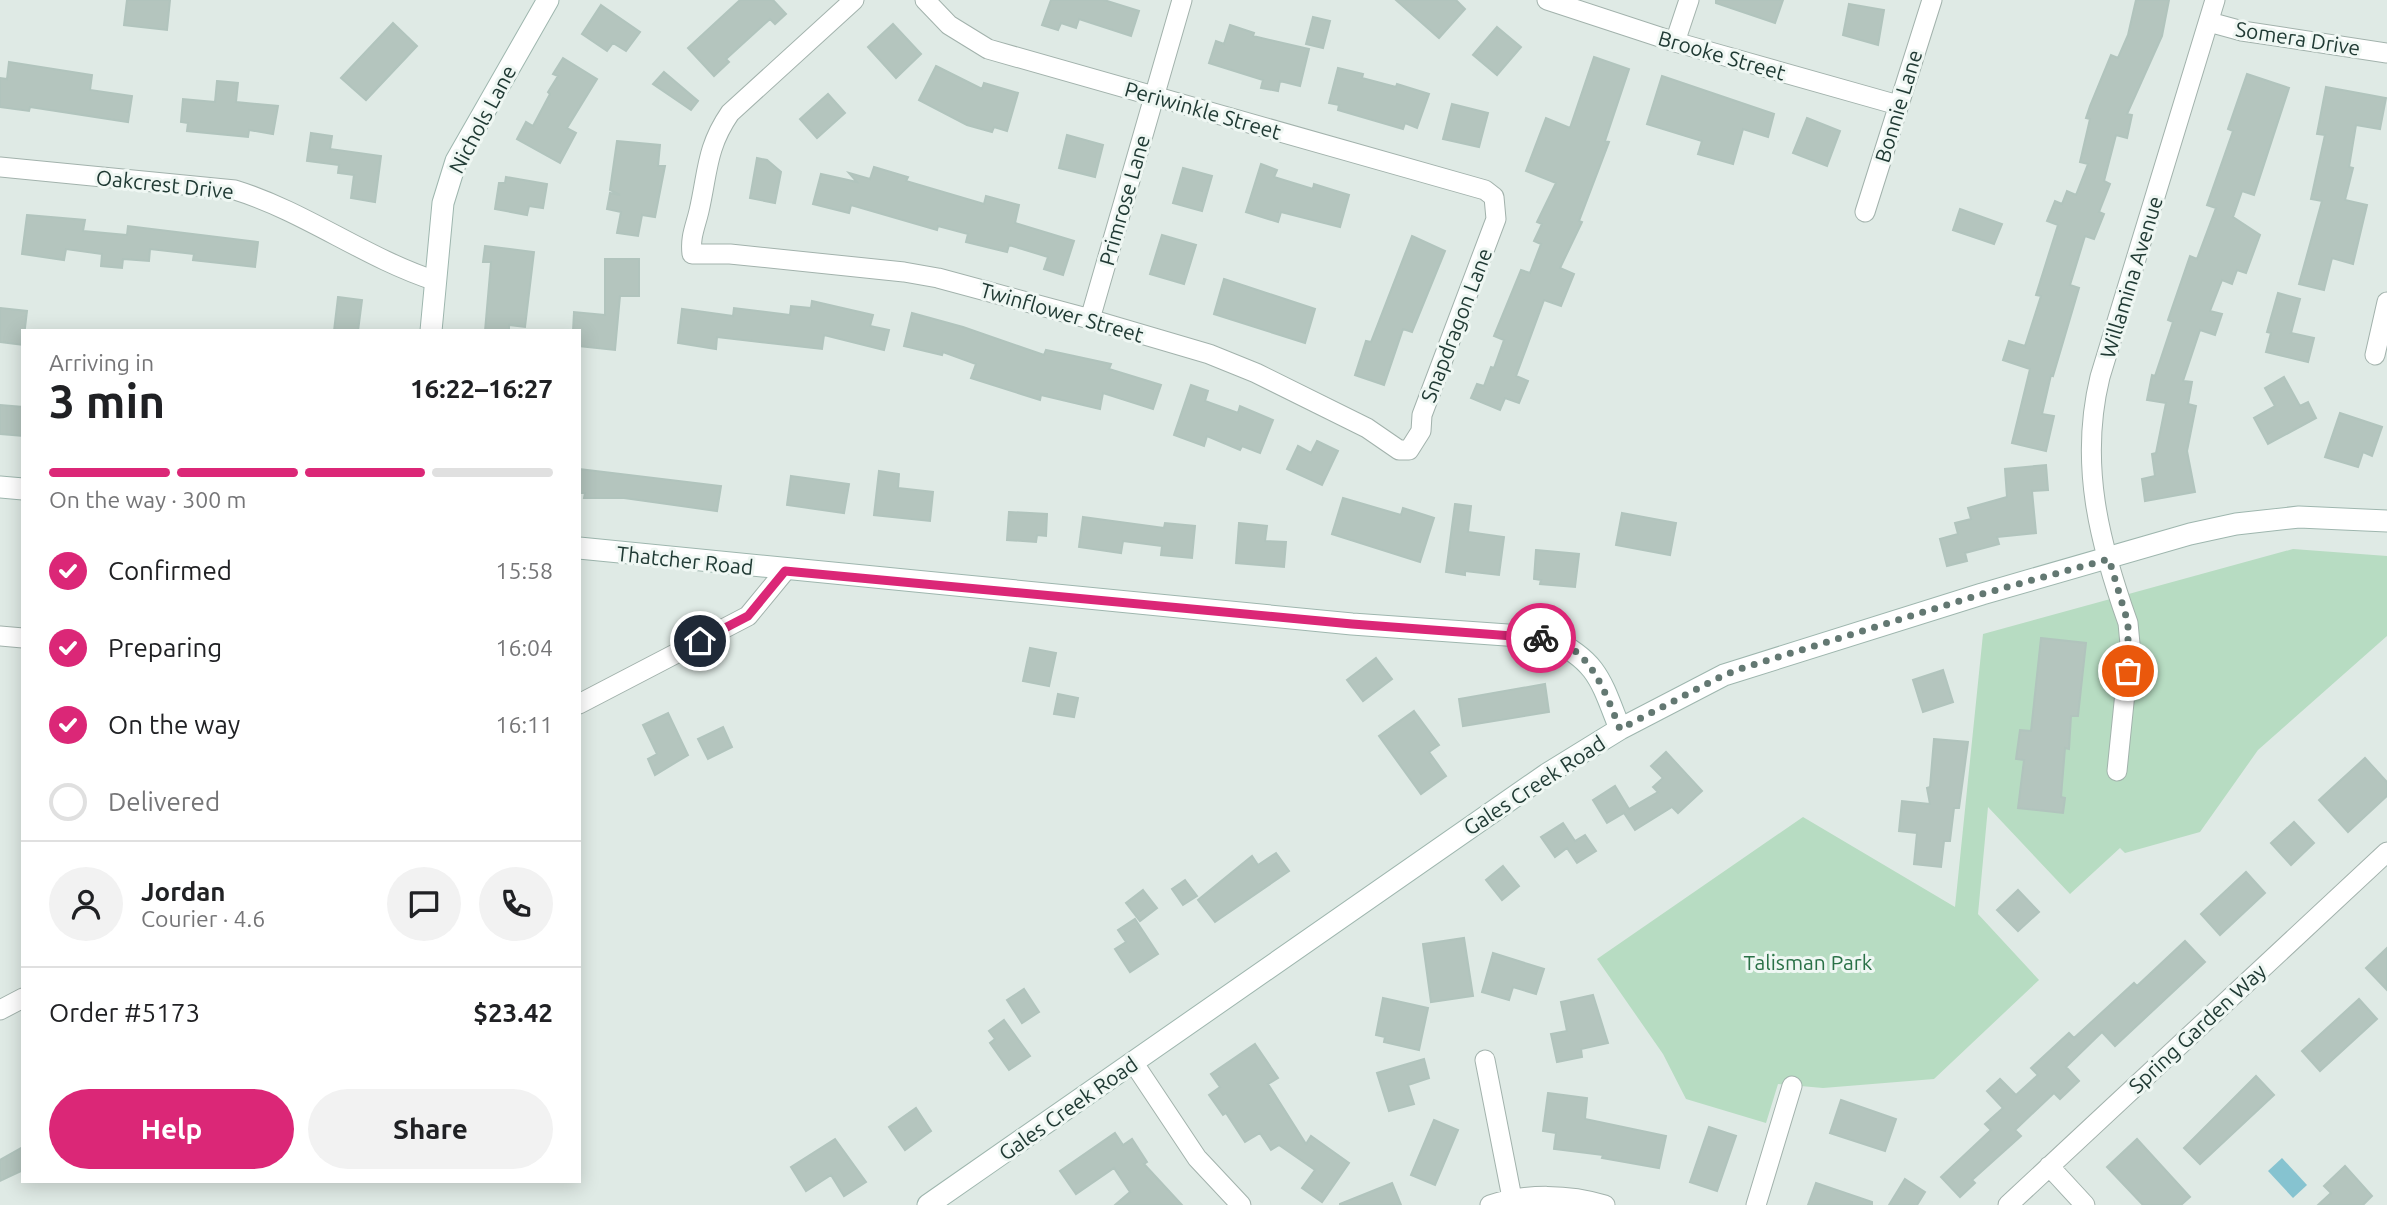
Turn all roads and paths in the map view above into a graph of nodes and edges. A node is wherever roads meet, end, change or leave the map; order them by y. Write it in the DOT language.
graph roads {
  1 [pos="548,0"];
  2 [pos="853,0"];
  3 [pos="925,0"];
  4 [pos="1182,0"];
  5 [pos="1546,0"];
  6 [pos="1689,0"];
  7 [pos="1932,0"];
  8 [pos="2216,0"];
  9 [pos="2209,22"];
  10 [pos="1675,42"];
  11 [pos="2387,53"];
  12 [pos="1153,96"];
  13 [pos="1898,105"];
  14 [pos="0,167"];
  15 [pos="1494,197"];
  16 [pos="1864,212"];
  17 [pos="436,281"];
  18 [pos="2387,302"];
  19 [pos="1090,319"];
  20 [pos="431,329"];
  21 [pos="2375,355"];
  22 [pos="1409,450"];
  23 [pos="0,487"];
  24 [pos="21,489"];
  25 [pos="2387,521"];
  26 [pos="581,548"];
  27 [pos="2109,559"];
  28 [pos="785,571"];
  29 [pos="0,636"];
  30 [pos="21,638"];
  31 [pos="581,703"];
  32 [pos="1620,729"];
  33 [pos="2117,771"];
  34 [pos="2387,852"];
  35 [pos="21,999"];
  36 [pos="0,1010"];
  37 [pos="1485,1060"];
  38 [pos="1133,1062"];
  39 [pos="1792,1086"];
  40 [pos="2049,1166"];
  41 [pos="1512,1198"];
  42 [pos="928,1205"];
  43 [pos="1241,1205"];
  44 [pos="1490,1205"];
  45 [pos="1605,1205"];
  46 [pos="1756,1205"];
  47 [pos="2008,1205"];
  48 [pos="2085,1205"];
  1 -- 17 [label="main road, Nichols Lane"];
  2 -- 19 [label="street, Twinflower Street"];
  3 -- 12 [label="street, Periwinkle Street"];
  4 -- 12 [label="street, Primrose Lane"];
  5 -- 10 [label="street, Brooke Street"];
  6 -- 10 [label="street"];
  7 -- 13 [label="street, Bonnie Lane"];
  8 -- 9 [label="street, Willamina Avenue"];
  9 -- 11 [label="street, Somera Drive"];
  9 -- 27 [label="street, Willamina Avenue"];
  10 -- 13 [label="street, Brooke Street"];
  12 -- 15 [label="street, Periwinkle Street"];
  12 -- 19 [label="street, Primrose Lane"];
  13 -- 16 [label="street, Bonnie Lane"];
  14 -- 17 [label="street, Oakcrest Drive"];
  15 -- 22 [label="street, Snapdragon Lane"];
  17 -- 20 [label="main road, Nichols Lane"];
  18 -- 21 [label="street"];
  19 -- 22 [label="street, Twinflower Street"];
  23 -- 24 [label="main road"];
  25 -- 27 [label="main road, Gales Creek Road"];
  26 -- 28 [label="main road, Thatcher Road"];
  27 -- 32 [label="main road, Gales Creek Road"];
  27 -- 33 [label="street, Willamina Avenue"];
  28 -- 31 [label="street"];
  28 -- 32 [label="main road, Thatcher Road"];
  29 -- 30 [label="street"];
  32 -- 38 [label="main road, Gales Creek Road"];
  34 -- 40 [label="street, Spring Garden Way"];
  35 -- 36 [label="street"];
  37 -- 41 [label="street"];
  38 -- 42 [label="main road, Gales Creek Road"];
  38 -- 43 [label="street"];
  39 -- 46 [label="street"];
  40 -- 47 [label="street, Spring Garden Way"];
  40 -- 48 [label="street"];
  41 -- 44 [label="street"];
  41 -- 45 [label="street"];
}
